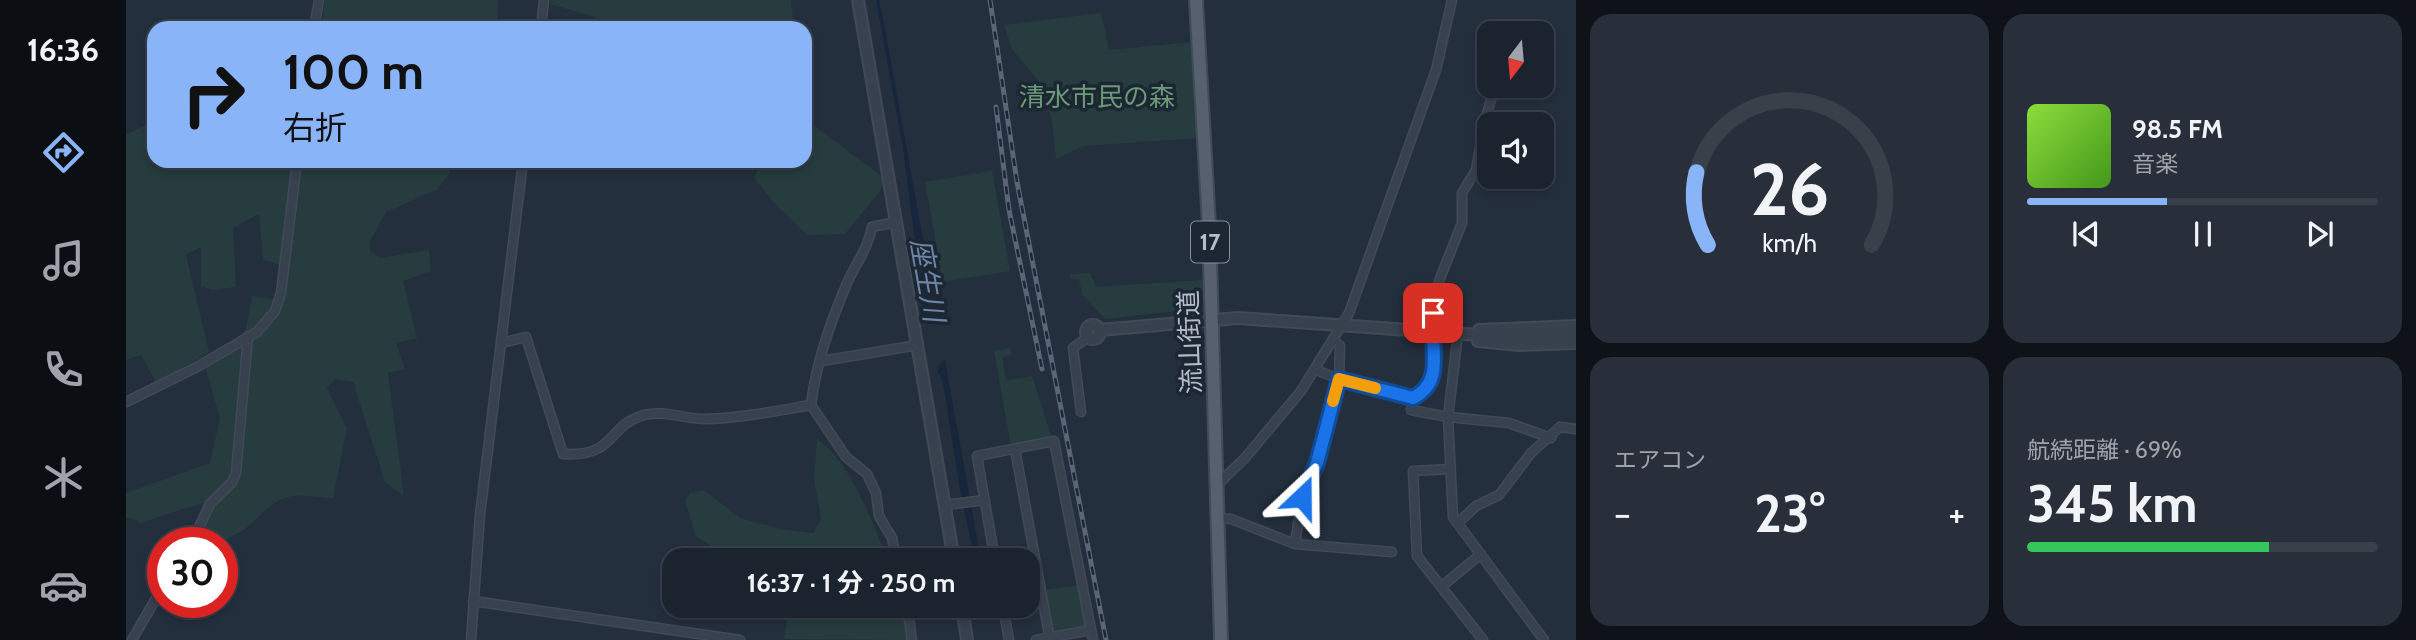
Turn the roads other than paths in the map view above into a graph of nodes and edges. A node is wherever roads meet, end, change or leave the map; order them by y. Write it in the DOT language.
graph roads {
  1 [pos="318,0"];
  2 [pos="544,0"];
  3 [pos="858,0"];
  4 [pos="1196,0"];
  5 [pos="1452,0"];
  6 [pos="315,21"];
  7 [pos="542,21"];
  8 [pos="1492,98"];
  9 [pos="296,168"];
  10 [pos="522,168"];
  11 [pos="896,222"];
  12 [pos="1210,319"];
  13 [pos="1343,323"];
  14 [pos="1576,326"];
  15 [pos="1431,332"];
  16 [pos="1462,334"];
  17 [pos="1576,334"];
  18 [pos="248,336"];
  19 [pos="1088,337"];
  20 [pos="1333,340"];
  21 [pos="501,342"];
  22 [pos="1576,343"];
  23 [pos="918,345"];
  24 [pos="822,361"];
  25 [pos="1316,370"];
  26 [pos="1339,379"];
  27 [pos="1413,398"];
  28 [pos="126,402"];
  29 [pos="811,405"];
  30 [pos="1081,412"];
  31 [pos="1448,417"];
  32 [pos="1576,429"];
  33 [pos="1551,438"];
  34 [pos="1015,449"];
  35 [pos="1450,469"];
  36 [pos="1217,485"];
  37 [pos="981,500"];
  38 [pos="951,504"];
  39 [pos="1218,518"];
  40 [pos="1458,523"];
  41 [pos="199,527"];
  42 [pos="1295,544"];
  43 [pos="893,548"];
  44 [pos="953,548"];
  45 [pos="993,548"];
  46 [pos="1392,552"];
  47 [pos="1481,554"];
  48 [pos="1442,586"];
  49 [pos="473,601"];
  50 [pos="147,614"];
  51 [pos="909,618"];
  52 [pos="964,618"];
  53 [pos="1005,618"];
  54 [pos="1091,630"];
  55 [pos="1049,639"];
  56 [pos="132,640"];
  57 [pos="471,640"];
  58 [pos="740,640"];
  59 [pos="912,640"];
  60 [pos="967,640"];
  61 [pos="1010,640"];
  62 [pos="1037,640"];
  63 [pos="1093,640"];
  64 [pos="1221,640"];
  65 [pos="1483,640"];
  66 [pos="1544,640"];
  1 -- 6 [label="street"];
  2 -- 7 [label="street"];
  3 -- 11 [label="street"];
  4 -- 12 [label="main road, 流山街道 / 17"];
  5 -- 13 [label="street"];
  8 -- 15 [label="street"];
  9 -- 18 [label="street"];
  10 -- 21 [label="street"];
  11 -- 23 [label="street"];
  11 -- 24 [label="street"];
  12 -- 13 [label="street"];
  12 -- 19 [label="street"];
  12 -- 36 [label="main road, 流山街道 / 17"];
  13 -- 15 [label="street"];
  13 -- 20 [label="street"];
  14 -- 16 [label="street"];
  15 -- 16 [label="street"];
  15 -- 27 [label="street"];
  16 -- 17 [label="street"];
  16 -- 22 [label="street"];
  16 -- 31 [label="street"];
  18 -- 28 [label="street"];
  18 -- 41 [label="street"];
  19 -- 30 [label="street"];
  20 -- 25 [label="street"];
  20 -- 26 [label="street"];
  21 -- 29 [label="street"];
  21 -- 49 [label="street"];
  23 -- 24 [label="street"];
  23 -- 38 [label="street"];
  24 -- 29 [label="street"];
  25 -- 26 [label="street"];
  25 -- 36 [label="street"];
  26 -- 27 [label="street"];
  26 -- 42 [label="street"];
  27 -- 31 [label="street"];
  29 -- 43 [label="street"];
  31 -- 33 [label="street"];
  31 -- 35 [label="street"];
  32 -- 33 [label="street"];
  33 -- 40 [label="street"];
  34 -- 37 [label="street"];
  34 -- 54 [label="street"];
  34 -- 55 [label="street"];
  35 -- 40 [label="street"];
  35 -- 48 [label="street"];
  36 -- 39 [label="main road, 流山街道 / 17"];
  37 -- 38 [label="street"];
  37 -- 45 [label="street"];
  38 -- 44 [label="street"];
  39 -- 42 [label="street"];
  39 -- 64 [label="main road, 流山街道 / 17"];
  40 -- 47 [label="street"];
  42 -- 46 [label="street"];
  47 -- 48 [label="street"];
  47 -- 66 [label="street"];
  48 -- 65 [label="street"];
  49 -- 57 [label="street"];
  49 -- 58 [label="street"];
  50 -- 56 [label="street"];
  51 -- 59 [label="street"];
  52 -- 60 [label="street"];
  53 -- 61 [label="street"];
  54 -- 55 [label="street"];
  54 -- 63 [label="street"];
  55 -- 62 [label="street"];
}
